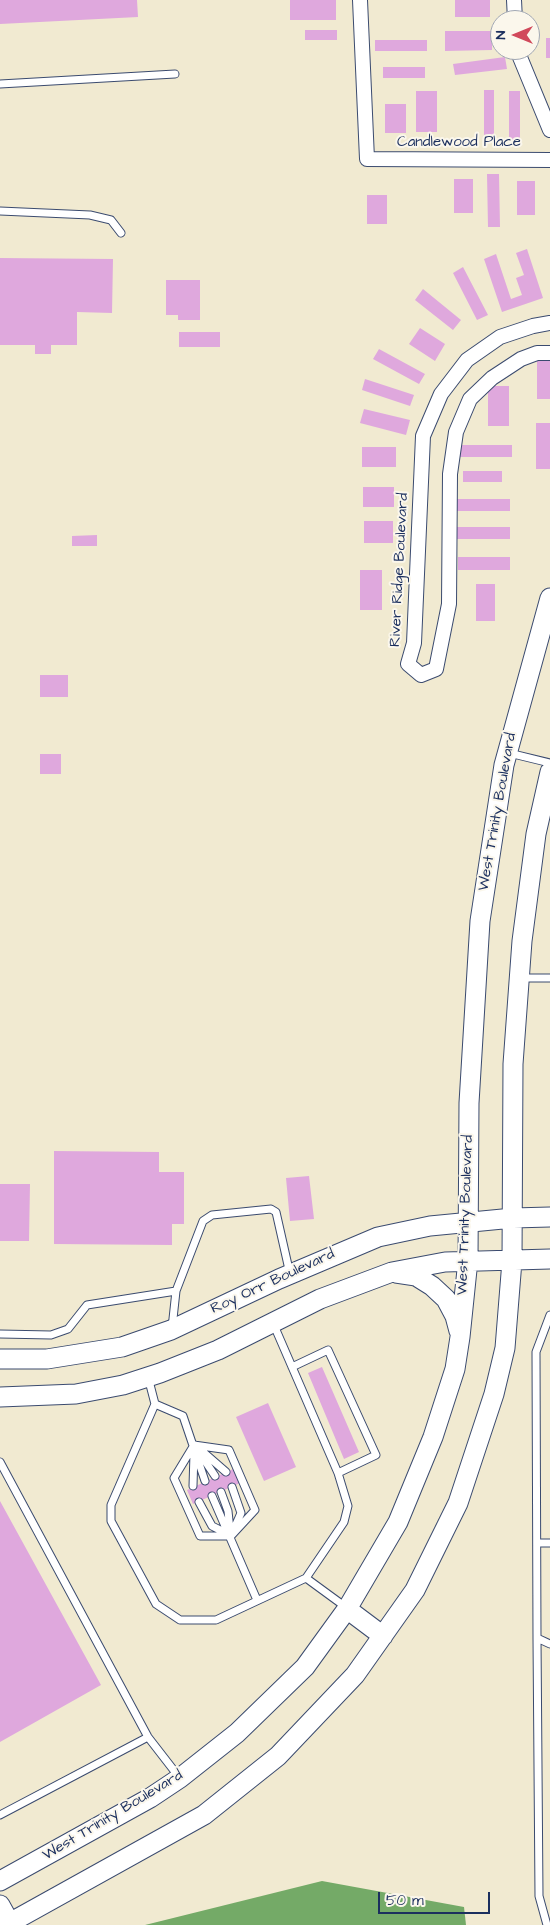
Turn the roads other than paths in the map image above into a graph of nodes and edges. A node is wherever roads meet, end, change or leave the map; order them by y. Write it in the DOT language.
graph roads {
  1 [pos="360,0"];
  2 [pos="522,60"];
  3 [pos="175,74"];
  4 [pos="0,84"];
  5 [pos="550,130"];
  6 [pos="550,160"];
  7 [pos="0,211"];
  8 [pos="121,233"];
  9 [pos="550,323"];
  10 [pos="550,353"];
  11 [pos="550,598"];
  12 [pos="507,752"];
  13 [pos="550,763"];
  14 [pos="550,772"];
  15 [pos="519,978"];
  16 [pos="550,978"];
  17 [pos="550,1217"];
  18 [pos="513,1218"];
  19 [pos="468,1222"];
  20 [pos="550,1259"];
  21 [pos="468,1260"];
  22 [pos="512,1261"];
  23 [pos="392,1272"];
  24 [pos="290,1274"];
  25 [pos="176,1291"];
  26 [pos="550,1315"];
  27 [pos="273,1322"];
  28 [pos="171,1330"];
  29 [pos="0,1334"];
  30 [pos="460,1337"];
  31 [pos="0,1359"];
  32 [pos="292,1367"];
  33 [pos="148,1377"];
  34 [pos="0,1397"];
  35 [pos="155,1404"];
  36 [pos="194,1445"];
  37 [pos="0,1462"];
  38 [pos="226,1472"];
  39 [pos="338,1473"];
  40 [pos="215,1476"];
  41 [pos="205,1481"];
  42 [pos="194,1486"];
  43 [pos="232,1487"];
  44 [pos="221,1492"];
  45 [pos="212,1496"];
  46 [pos="200,1502"];
  47 [pos="230,1536"];
  48 [pos="537,1543"];
  49 [pos="550,1543"];
  50 [pos="306,1578"];
  51 [pos="257,1600"];
  52 [pos="347,1609"];
  53 [pos="383,1636"];
  54 [pos="537,1638"];
  55 [pos="550,1644"];
  56 [pos="148,1737"];
  57 [pos="180,1778"];
  58 [pos="0,1815"];
  59 [pos="0,1882"];
  60 [pos="0,1905"];
  61 [pos="9,1924"];
  62 [pos="548,1925"];
  1 -- 6 [label="street, Candlewood Place"];
  2 -- 5 [label="street"];
  3 -- 4 [label="lane"];
  7 -- 8 [label="lane"];
  9 -- 10 [label="street, River Ridge Boulevard"];
  11 -- 12 [label="main road, West Trinity Boulevard"];
  12 -- 13 [label="lane"];
  12 -- 19 [label="main road, West Trinity Boulevard"];
  14 -- 15 [label="main road"];
  15 -- 16 [label="lane"];
  15 -- 18 [label="main road"];
  17 -- 18 [label="main road, Roy Orr Boulevard"];
  18 -- 19 [label="main road, Roy Orr Boulevard"];
  18 -- 22 [label="main road"];
  19 -- 21 [label="main road, West Trinity Boulevard"];
  19 -- 24 [label="main road, Roy Orr Boulevard"];
  20 -- 22 [label="main road"];
  21 -- 22 [label="main road"];
  21 -- 23 [label="main road"];
  21 -- 30 [label="main road, West Trinity Boulevard"];
  22 -- 53 [label="main road"];
  23 -- 27 [label="main road"];
  23 -- 30 [label="main road"];
  24 -- 25 [label="lane"];
  24 -- 28 [label="main road, Roy Orr Boulevard"];
  25 -- 28 [label="lane"];
  25 -- 29 [label="lane"];
  26 -- 48 [label="lane"];
  27 -- 32 [label="lane"];
  27 -- 33 [label="main road"];
  28 -- 31 [label="main road, Roy Orr Boulevard"];
  30 -- 52 [label="main road, West Trinity Boulevard"];
  32 -- 39 [label="lane"];
  32 -- 39 [label="lane"];
  33 -- 34 [label="main road"];
  33 -- 35 [label="lane"];
  35 -- 36 [label="lane"];
  35 -- 51 [label="lane"];
  36 -- 38 [label="lane"];
  36 -- 40 [label="lane"];
  36 -- 41 [label="lane"];
  36 -- 42 [label="lane"];
  36 -- 47 [label="lane"];
  36 -- 47 [label="lane"];
  37 -- 56 [label="lane"];
  39 -- 50 [label="lane"];
  43 -- 47 [label="lane"];
  44 -- 47 [label="lane"];
  45 -- 47 [label="lane"];
  46 -- 47 [label="lane"];
  47 -- 51 [label="lane"];
  48 -- 49 [label="lane"];
  48 -- 54 [label="lane"];
  50 -- 51 [label="lane"];
  50 -- 52 [label="lane"];
  52 -- 53 [label="main road"];
  52 -- 57 [label="main road, West Trinity Boulevard"];
  53 -- 61 [label="main road"];
  54 -- 55 [label="lane"];
  54 -- 62 [label="lane"];
  56 -- 57 [label="lane"];
  56 -- 58 [label="lane"];
  57 -- 59 [label="main road, West Trinity Boulevard"];
  60 -- 61 [label="main road"];
}
